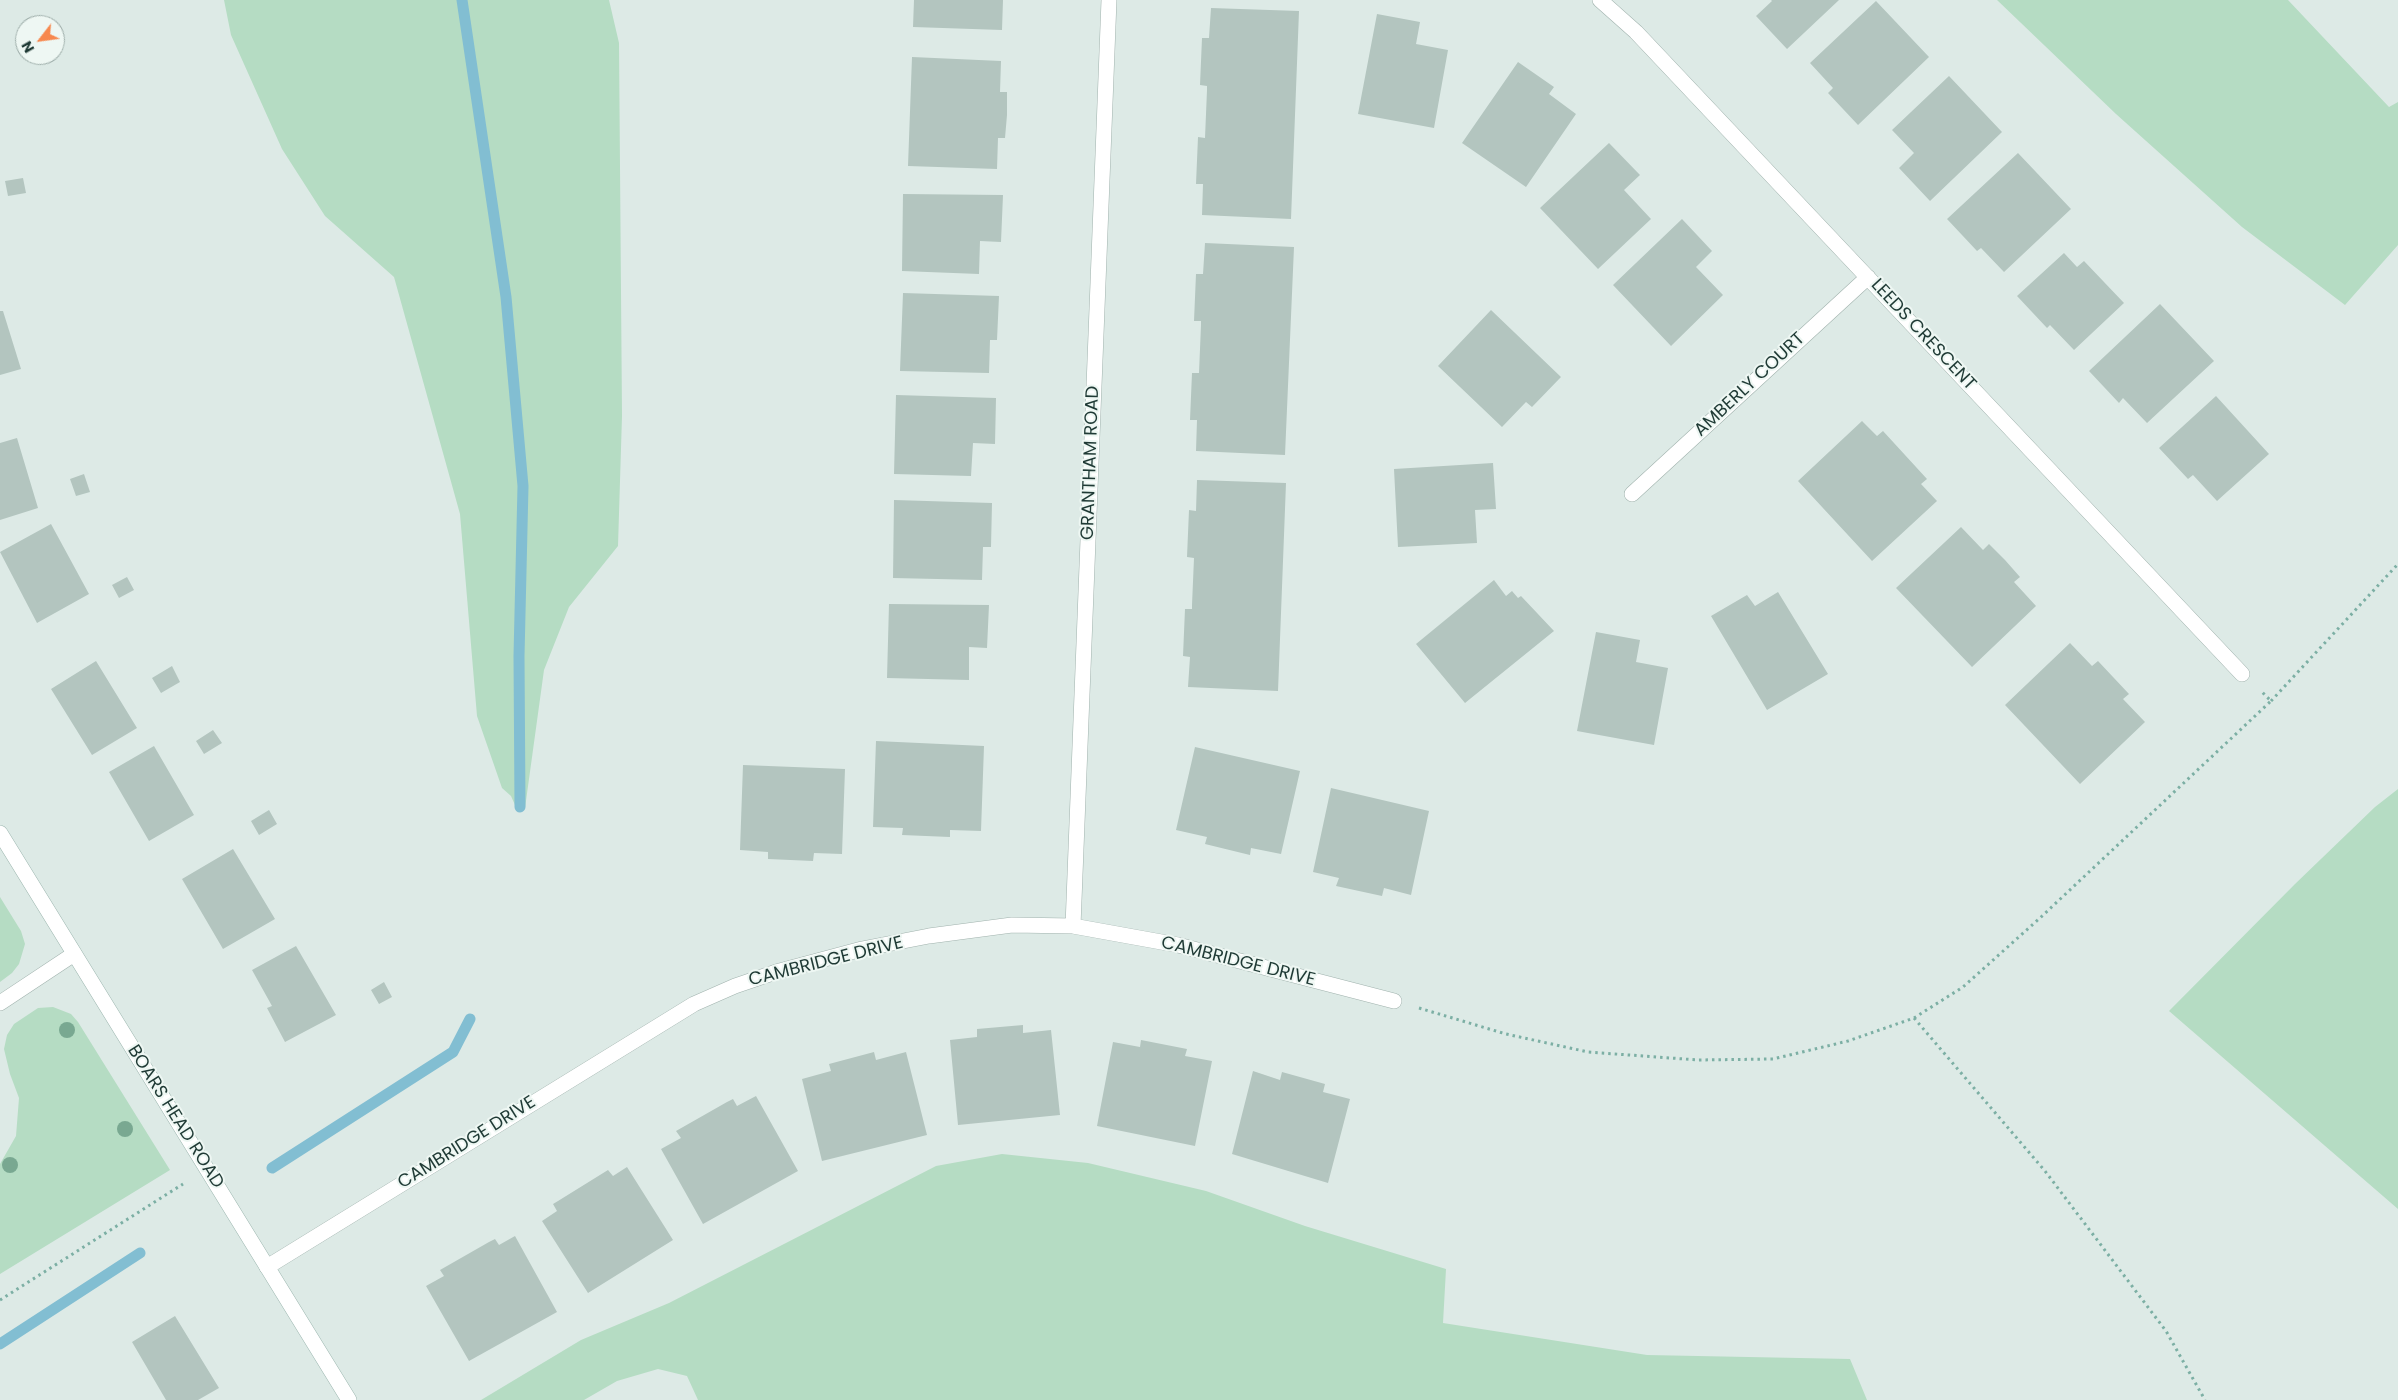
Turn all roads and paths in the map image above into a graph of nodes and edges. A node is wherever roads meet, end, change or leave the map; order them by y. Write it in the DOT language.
graph roads {
  1 [pos="1108,0"];
  2 [pos="1600,0"];
  3 [pos="1868,277"];
  4 [pos="1632,494"];
  5 [pos="2398,564"];
  6 [pos="2242,674"];
  7 [pos="2271,701"];
  8 [pos="0,833"];
  9 [pos="1073,926"];
  10 [pos="74,954"];
  11 [pos="1394,1001"];
  12 [pos="0,1003"];
  13 [pos="1914,1018"];
  14 [pos="207,1169"];
  15 [pos="267,1267"];
  16 [pos="0,1300"];
  17 [pos="350,1400"];
  18 [pos="2205,1400"];
  1 -- 9 [label="street, GRANTHAM ROAD"];
  2 -- 3 [label="street, LEEDS CRESCENT"];
  3 -- 4 [label="street, AMBERLY COURT"];
  3 -- 6 [label="street, LEEDS CRESCENT"];
  5 -- 7 [label="path"];
  6 -- 7 [label="path"];
  7 -- 13 [label="path"];
  8 -- 10 [label="street, BOARS HEAD ROAD"];
  9 -- 11 [label="street, CAMBRIDGE DRIVE"];
  9 -- 15 [label="street, CAMBRIDGE DRIVE"];
  10 -- 12 [label="street"];
  10 -- 14 [label="street, BOARS HEAD ROAD"];
  11 -- 13 [label="path"];
  13 -- 18 [label="path"];
  14 -- 15 [label="street, BOARS HEAD ROAD"];
  14 -- 16 [label="path"];
  15 -- 17 [label="street, BOARS HEAD ROAD"];
}
